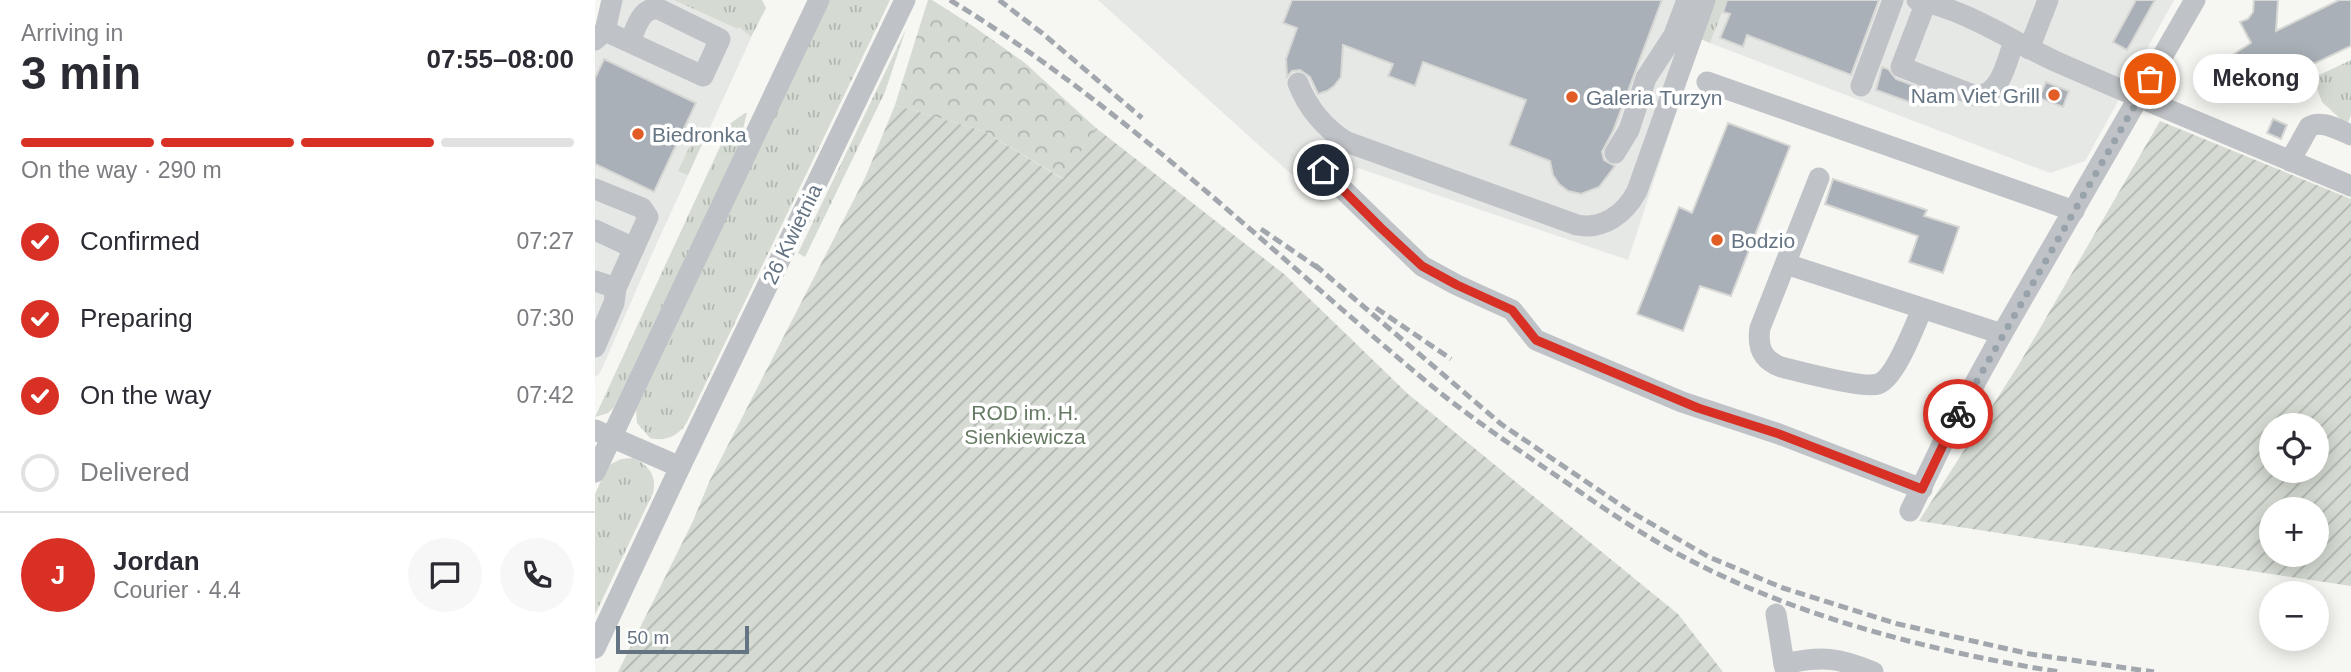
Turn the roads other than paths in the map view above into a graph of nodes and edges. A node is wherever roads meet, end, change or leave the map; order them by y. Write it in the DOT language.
graph roads {
  1 [pos="612,0"];
  2 [pos="819,0"];
  3 [pos="905,0"];
  4 [pos="1687,0"];
  5 [pos="1705,0"];
  6 [pos="1893,0"];
  7 [pos="2047,0"];
  8 [pos="2195,0"];
  9 [pos="1921,1"];
  10 [pos="600,36"];
  11 [pos="630,42"];
  12 [pos="2022,45"];
  13 [pos="1707,82"];
  14 [pos="1298,83"];
  15 [pos="1861,86"];
  16 [pos="2139,98"];
  17 [pos="2351,135"];
  18 [pos="1615,153"];
  19 [pos="2290,161"];
  20 [pos="1323,170"];
  21 [pos="1818,178"];
  22 [pos="2351,187"];
  23 [pos="595,188"];
  24 [pos="2074,211"];
  25 [pos="595,230"];
  26 [pos="634,248"];
  27 [pos="1786,264"];
  28 [pos="595,281"];
  29 [pos="616,288"];
  30 [pos="1922,309"];
  31 [pos="2002,334"];
  32 [pos="595,347"];
  33 [pos="603,434"];
  34 [pos="680,467"];
  35 [pos="595,472"];
  36 [pos="1922,489"];
  37 [pos="1910,511"];
  38 [pos="1776,614"];
  39 [pos="595,648"];
  40 [pos="1785,668"];
  41 [pos="1873,672"];
  1 -- 10 [label="street"];
  2 -- 33 [label="street"];
  3 -- 34 [label="street, 26 Kwietnia"];
  4 -- 18 [label="street"];
  5 -- 14 [label="street"];
  6 -- 15 [label="street"];
  7 -- 12 [label="street"];
  8 -- 16 [label="street"];
  9 -- 12 [label="street"];
  9 -- 12 [label="street"];
  10 -- 11 [label="street"];
  12 -- 16 [label="street"];
  13 -- 24 [label="street"];
  16 -- 19 [label="street"];
  16 -- 24 [label="street"];
  17 -- 19 [label="street"];
  19 -- 22 [label="street"];
  20 -- 36 [label="street"];
  21 -- 27 [label="street"];
  23 -- 26 [label="street"];
  24 -- 31 [label="street"];
  25 -- 26 [label="street"];
  26 -- 29 [label="street"];
  27 -- 30 [label="street"];
  27 -- 30 [label="street"];
  28 -- 29 [label="street"];
  29 -- 32 [label="street"];
  30 -- 31 [label="street"];
  31 -- 36 [label="street"];
  33 -- 34 [label="street"];
  33 -- 35 [label="street"];
  34 -- 39 [label="street, 26 Kwietnia"];
  36 -- 37 [label="street"];
  38 -- 40 [label="street"];
  40 -- 41 [label="street"];
}
